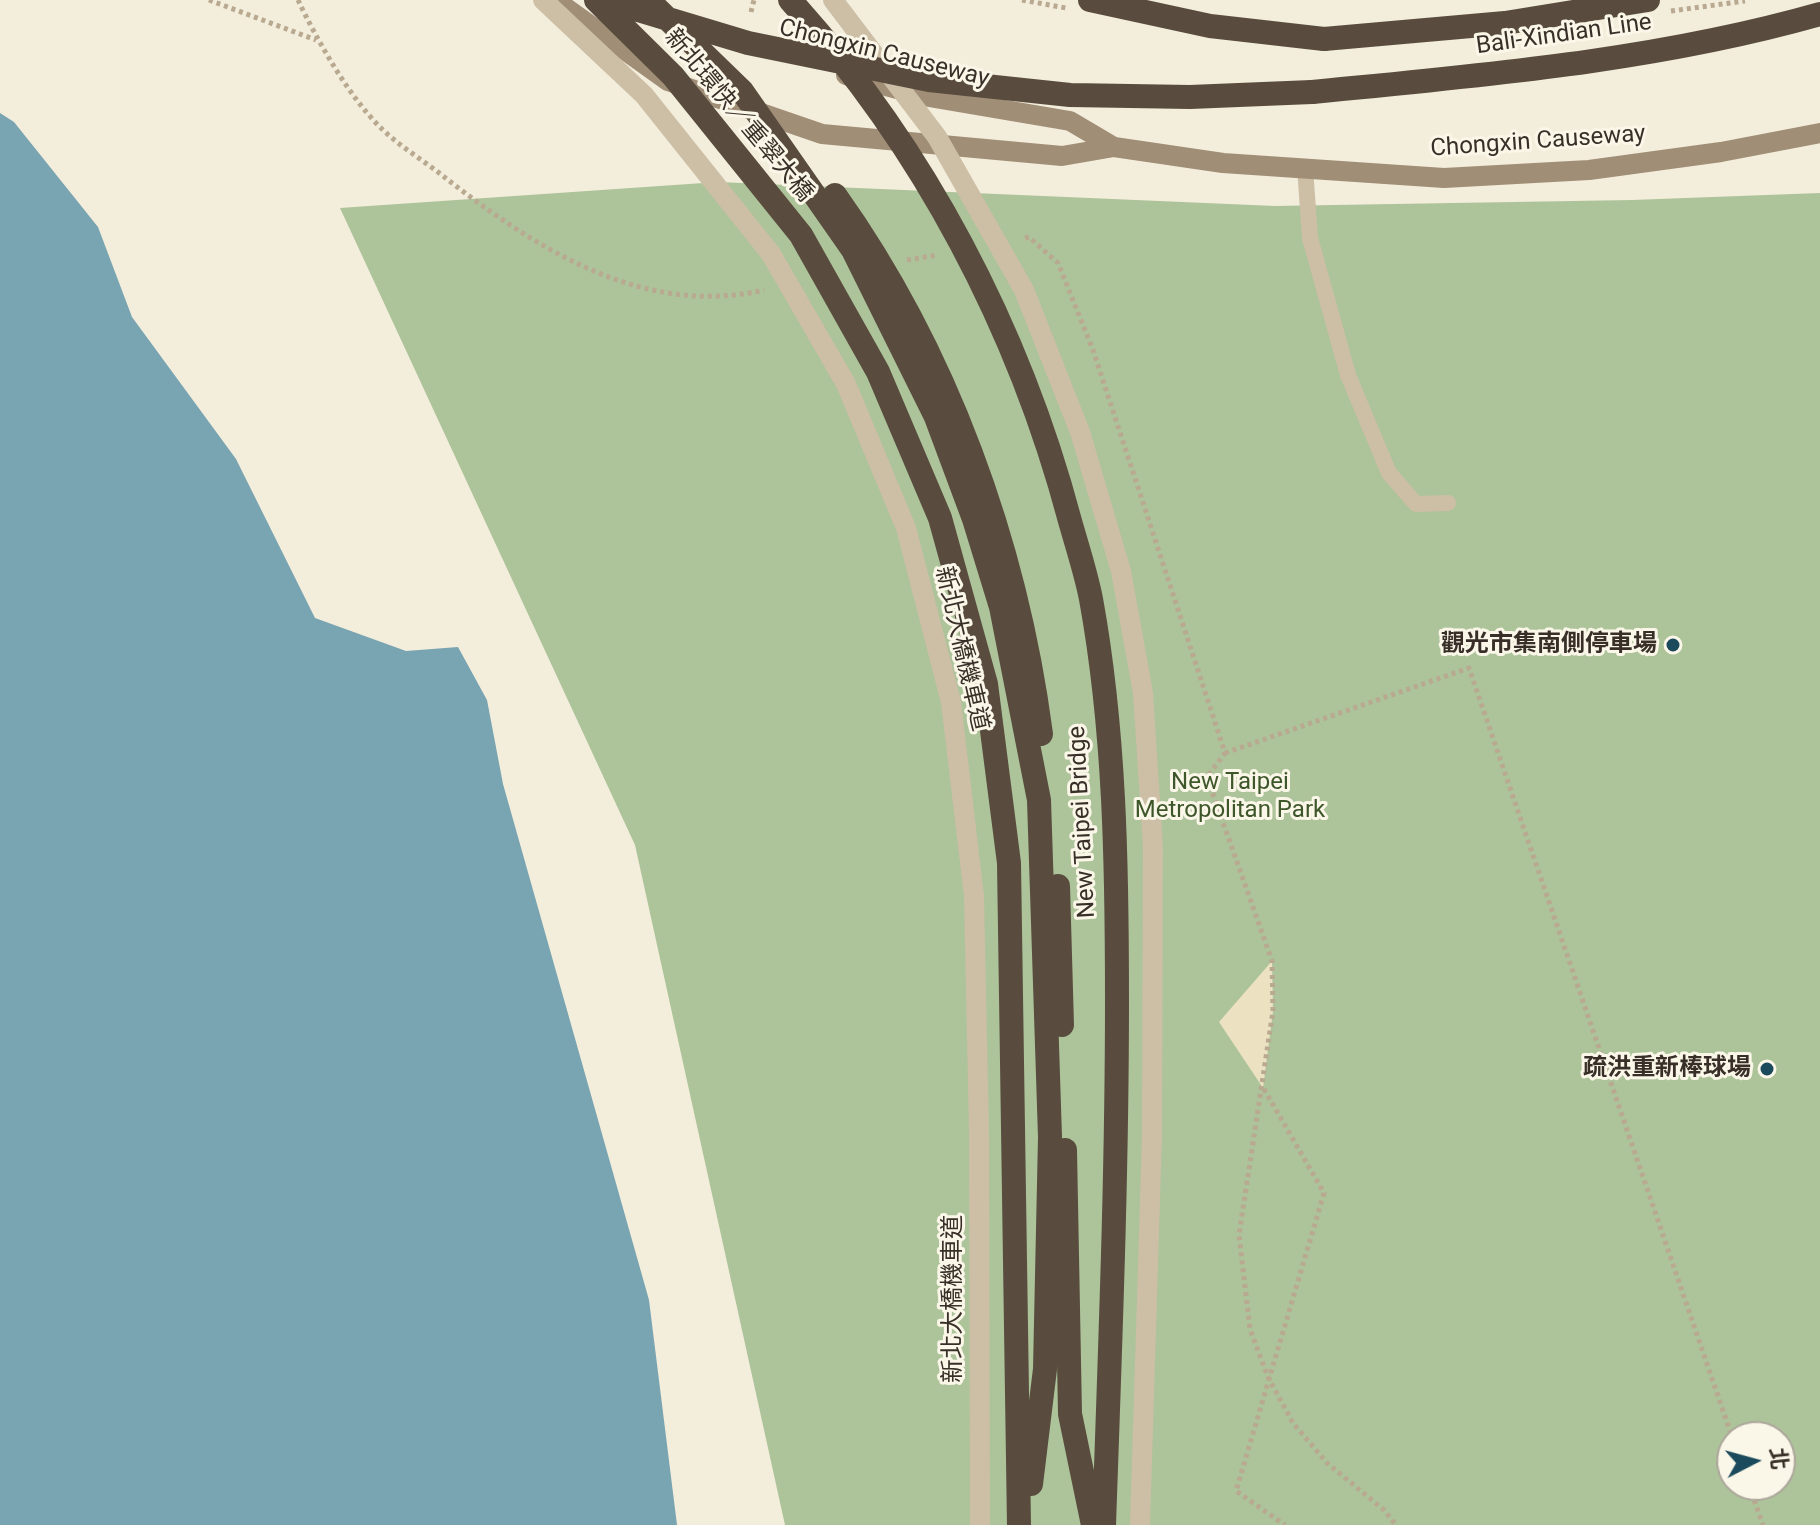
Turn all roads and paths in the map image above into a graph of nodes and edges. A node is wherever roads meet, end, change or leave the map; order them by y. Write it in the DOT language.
graph roads {
  1 [pos="209,0"];
  2 [pos="543,0"];
  3 [pos="555,0"];
  4 [pos="596,0"];
  5 [pos="605,0"];
  6 [pos="647,0"];
  7 [pos="670,0"];
  8 [pos="754,0"];
  9 [pos="790,0"];
  10 [pos="833,0"];
  11 [pos="1090,0"];
  12 [pos="1648,0"];
  13 [pos="751,12"];
  14 [pos="1820,14"];
  15 [pos="317,41"];
  16 [pos="1820,133"];
  17 [pos="1114,147"];
  18 [pos="1305,167"];
  19 [pos="1448,503"];
  20 [pos="1225,753"];
  21 [pos="1263,1088"];
  22 [pos="1727,1421"];
  23 [pos="1755,1501"];
  24 [pos="980,1525"];
  25 [pos="1019,1525"];
  26 [pos="1026,1525"];
  27 [pos="1093,1525"];
  28 [pos="1104,1525"];
  29 [pos="1140,1525"];
  30 [pos="1285,1525"];
  31 [pos="1763,1525"];
  1 -- 15 [label="path"];
  2 -- 24 [label="street, 新北大橋機車道, bridge"];
  3 -- 17 [label="street, Chongxin Causeway"];
  4 -- 25 [label="highway, 新北環快／重翠大橋, bridge"];
  5 -- 14 [label="highway, Bali-Xindian Line, bridge"];
  6 -- 17 [label="street, Chongxin Causeway"];
  6 -- 26 [label="highway, bridge"];
  7 -- 27 [label="highway, bridge"];
  8 -- 13 [label="path"];
  9 -- 28 [label="highway, New Taipei Bridge, bridge"];
  10 -- 29 [label="street, bridge"];
  11 -- 12 [label="highway, Bali-Xindian Line, bridge"];
  16 -- 18 [label="street, Chongxin Causeway"];
  17 -- 18 [label="street, Chongxin Causeway"];
  18 -- 19 [label="lane"];
  20 -- 22 [label="path"];
  21 -- 30 [label="path"];
  23 -- 31 [label="path"];
}
